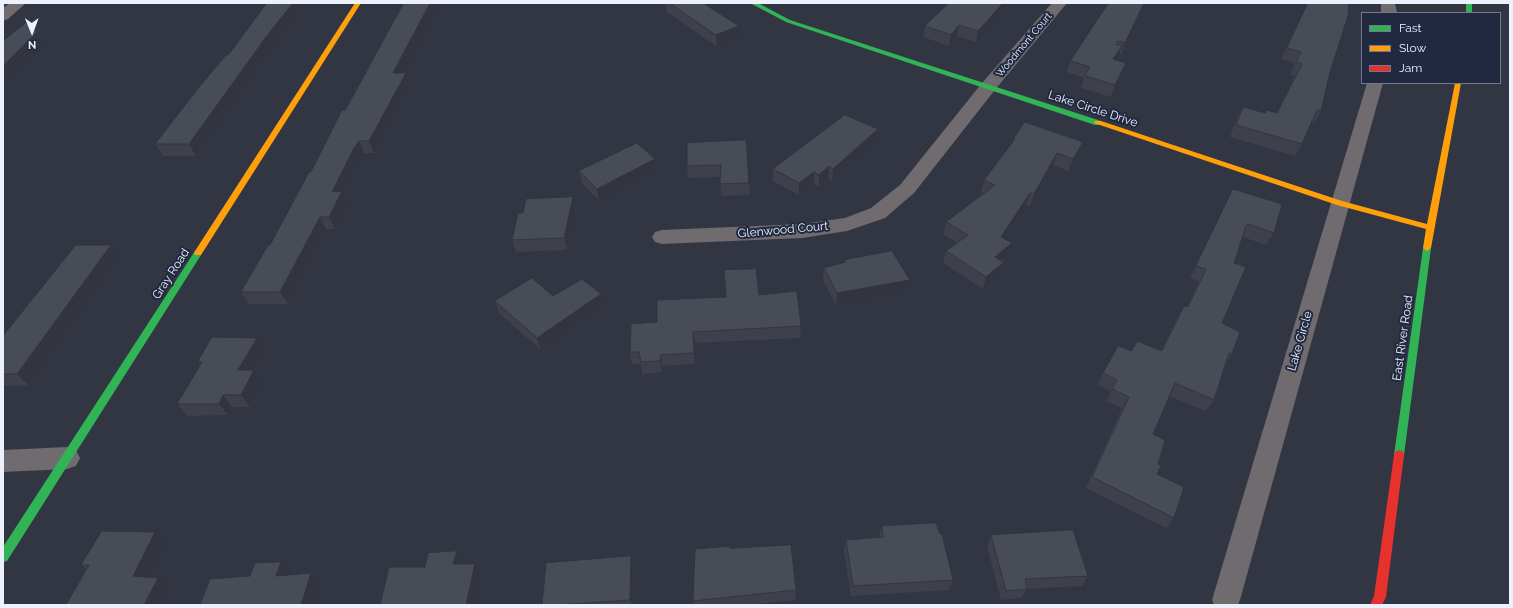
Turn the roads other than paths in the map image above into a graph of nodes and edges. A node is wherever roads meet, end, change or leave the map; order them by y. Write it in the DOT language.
graph roads {
  1 [pos="19,3"];
  2 [pos="358,3"];
  3 [pos="753,3"];
  4 [pos="1060,3"];
  5 [pos="3,16"];
  6 [pos="1375,84"];
  7 [pos="1458,84"];
  8 [pos="988,87"];
  9 [pos="1340,203"];
  10 [pos="1430,227"];
  11 [pos="662,238"];
  12 [pos="67,458"];
  13 [pos="3,460"];
  14 [pos="3,558"];
  15 [pos="1226,600"];
  16 [pos="1380,602"];
  1 -- 5 [label="street"];
  2 -- 12 [label="street, Gray Road"];
  3 -- 8 [label="street, Lake Circle Drive"];
  4 -- 8 [label="street, Woodmont Court"];
  6 -- 9 [label="street, Lake Circle"];
  7 -- 10 [label="street, East River Road"];
  8 -- 9 [label="street, Lake Circle Drive"];
  8 -- 11 [label="street, Glenwood Court"];
  9 -- 10 [label="street, Lake Circle Drive"];
  9 -- 15 [label="street, Lake Circle"];
  10 -- 16 [label="street, East River Road"];
  12 -- 13 [label="street"];
  12 -- 14 [label="street, Gray Road"];
}
